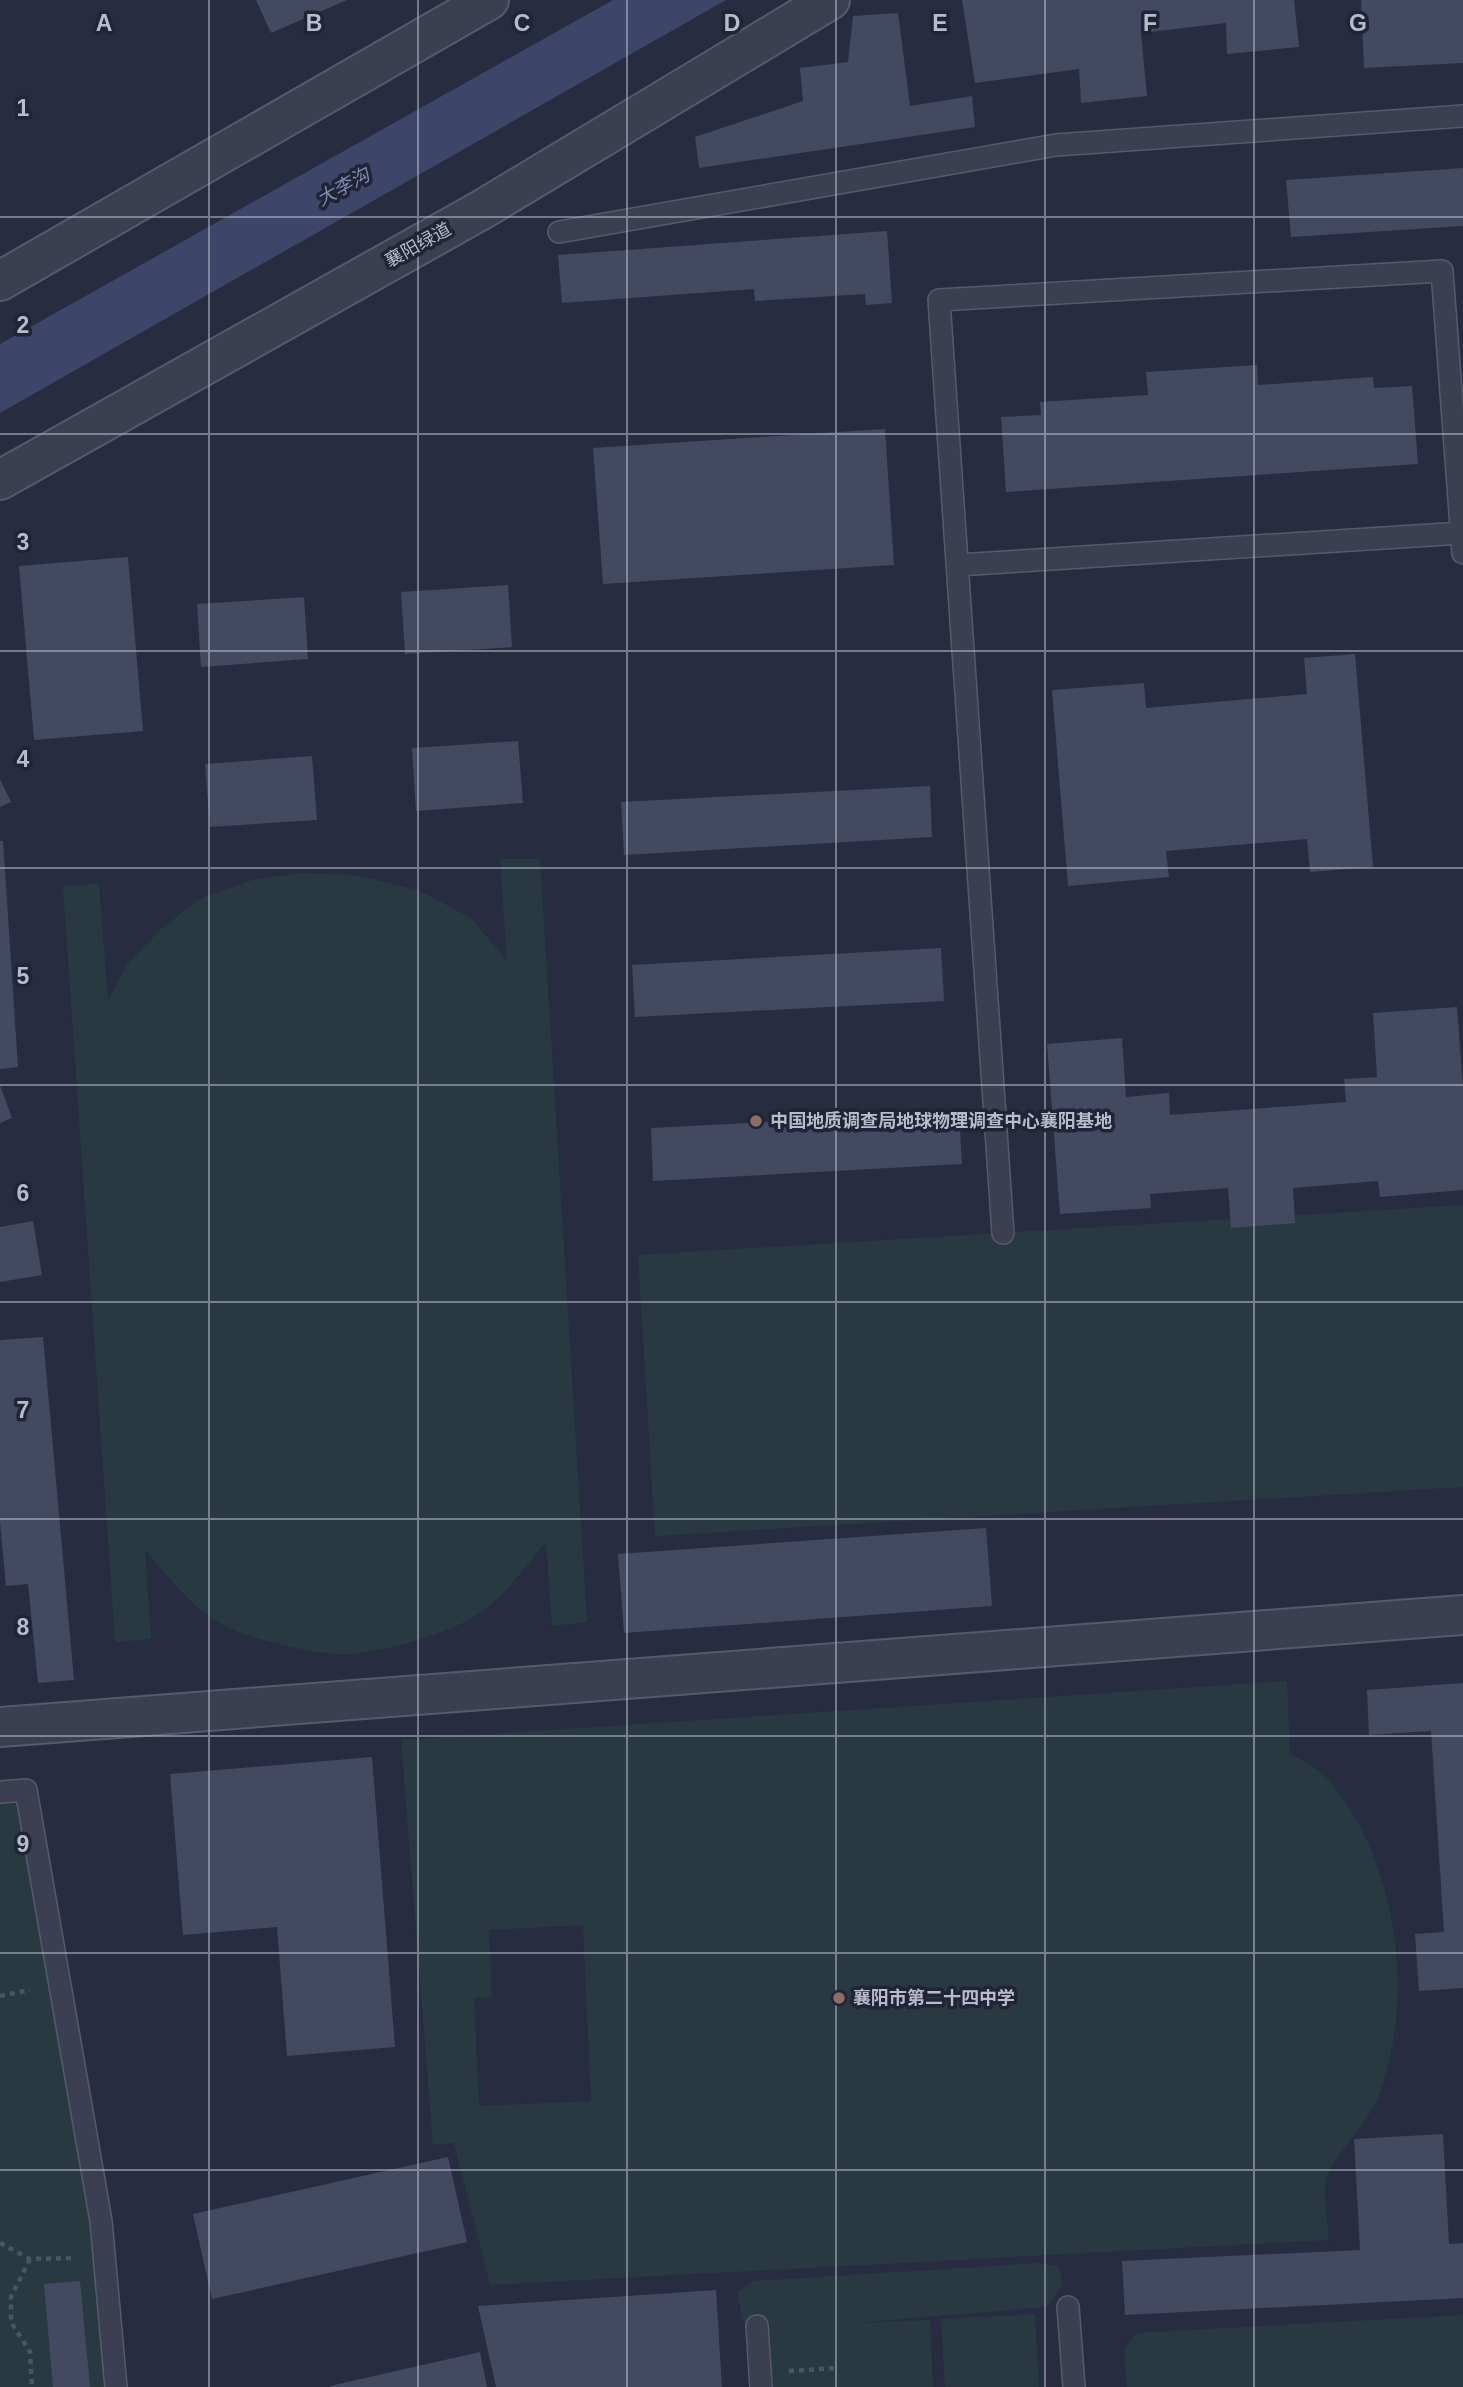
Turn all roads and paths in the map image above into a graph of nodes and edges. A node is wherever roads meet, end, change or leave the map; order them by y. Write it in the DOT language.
graph roads {
  1 [pos="489,0"];
  2 [pos="831,0"];
  3 [pos="1463,116"];
  4 [pos="559,232"];
  5 [pos="0,281"];
  6 [pos="0,480"];
  7 [pos="1462,543"];
  8 [pos="958,565"];
  9 [pos="1003,1233"];
  10 [pos="1463,1615"];
  11 [pos="0,1727"];
  12 [pos="0,1792"];
  13 [pos="0,2244"];
  14 [pos="104,2258"];
  15 [pos="30,2259"];
  16 [pos="1068,2307"];
  17 [pos="757,2326"];
  18 [pos="838,2368"];
  19 [pos="761,2380"];
  20 [pos="32,2387"];
  21 [pos="116,2387"];
  22 [pos="1073,2387"];
  1 -- 5 [label="street"];
  2 -- 6 [label="street, 襄阳绿道"];
  3 -- 4 [label="lane"];
  7 -- 8 [label="lane"];
  7 -- 8 [label="lane"];
  8 -- 9 [label="lane"];
  10 -- 11 [label="street"];
  12 -- 14 [label="lane"];
  13 -- 15 [label="path"];
  14 -- 15 [label="path"];
  14 -- 21 [label="lane"];
  15 -- 20 [label="path"];
  16 -- 22 [label="lane"];
  17 -- 19 [label="lane"];
  18 -- 19 [label="path"];
}
